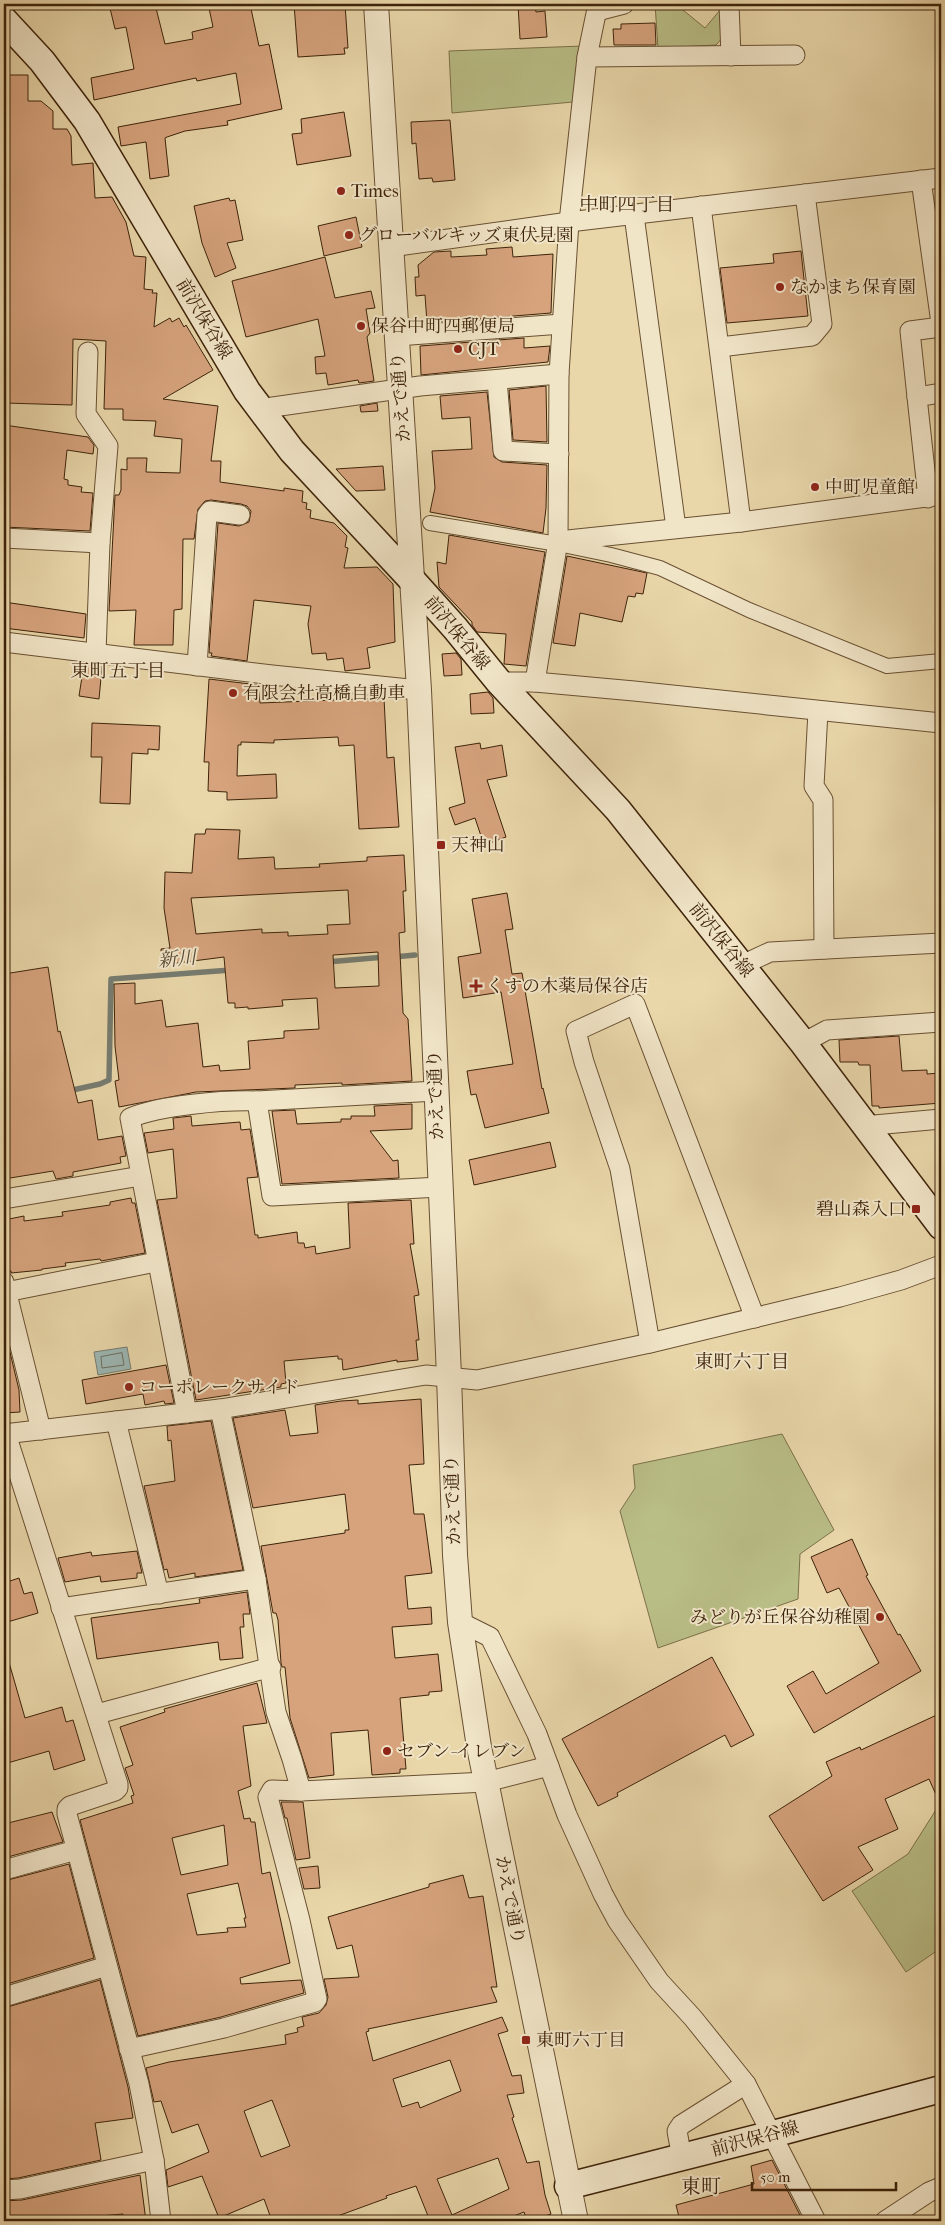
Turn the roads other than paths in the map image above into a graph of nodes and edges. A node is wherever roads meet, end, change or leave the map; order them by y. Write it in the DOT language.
graph roads {
  1 [pos="376,4"];
  2 [pos="624,4"];
  3 [pos="728,4"];
  4 [pos="598,8"];
  5 [pos="4,20"];
  6 [pos="795,55"];
  7 [pos="731,56"];
  8 [pos="587,57"];
  9 [pos="941,178"];
  10 [pos="921,180"];
  11 [pos="805,194"];
  12 [pos="701,206"];
  13 [pos="634,215"];
  14 [pos="569,222"];
  15 [pos="391,248"];
  16 [pos="562,324"];
  17 [pos="941,325"];
  18 [pos="397,336"];
  19 [pos="720,347"];
  20 [pos="88,352"];
  21 [pos="559,374"];
  22 [pos="497,380"];
  23 [pos="401,389"];
  24 [pos="941,393"];
  25 [pos="918,396"];
  26 [pos="259,409"];
  27 [pos="559,454"];
  28 [pos="935,496"];
  29 [pos="240,515"];
  30 [pos="741,522"];
  31 [pos="430,523"];
  32 [pos="676,528"];
  33 [pos="4,538"];
  34 [pos="558,542"];
  35 [pos="100,543"];
  36 [pos="412,580"];
  37 [pos="4,642"];
  38 [pos="96,653"];
  39 [pos="941,661"];
  40 [pos="198,666"];
  41 [pos="499,682"];
  42 [pos="535,682"];
  43 [pos="419,690"];
  44 [pos="818,711"];
  45 [pos="941,722"];
  46 [pos="941,943"];
  47 [pos="824,949"];
  48 [pos="742,965"];
  49 [pos="941,1022"];
  50 [pos="802,1043"];
  51 [pos="436,1091"];
  52 [pos="258,1101"];
  53 [pos="941,1119"];
  54 [pos="863,1126"];
  55 [pos="141,1176"];
  56 [pos="440,1187"];
  57 [pos="4,1199"];
  58 [pos="941,1226"];
  59 [pos="156,1262"];
  60 [pos="941,1265"];
  61 [pos="5,1287"];
  62 [pos="755,1318"];
  63 [pos="650,1343"];
  64 [pos="449,1376"];
  65 [pos="220,1409"];
  66 [pos="186,1413"];
  67 [pos="116,1421"];
  68 [pos="41,1430"];
  69 [pos="5,1434"];
  70 [pos="256,1579"];
  71 [pos="159,1594"];
  72 [pos="61,1608"];
  73 [pos="460,1622"];
  74 [pos="271,1667"];
  75 [pos="96,1714"];
  76 [pos="549,1766"];
  77 [pos="486,1782"];
  78 [pos="300,1791"];
  79 [pos="76,1850"];
  80 [pos="4,1870"];
  81 [pos="107,1966"];
  82 [pos="4,1997"];
  83 [pos="129,2049"];
  84 [pos="746,2084"];
  85 [pos="941,2089"];
  86 [pos="773,2134"];
  87 [pos="682,2158"];
  88 [pos="154,2160"];
  89 [pos="568,2186"];
  90 [pos="941,2187"];
  91 [pos="4,2190"];
  92 [pos="161,2221"];
  93 [pos="576,2221"];
  94 [pos="816,2221"];
  95 [pos="885,2221"];
  1 -- 15 [label="street, かえで通り"];
  2 -- 4 [label="street"];
  3 -- 7 [label="street"];
  4 -- 8 [label="street"];
  5 -- 26 [label="main road, 前沢保谷線"];
  6 -- 7 [label="street"];
  7 -- 8 [label="street"];
  8 -- 14 [label="street"];
  9 -- 10 [label="street"];
  10 -- 11 [label="street"];
  10 -- 17 [label="street"];
  11 -- 12 [label="street"];
  11 -- 19 [label="street"];
  12 -- 13 [label="street"];
  12 -- 19 [label="street"];
  13 -- 14 [label="street"];
  13 -- 32 [label="street"];
  14 -- 15 [label="street"];
  14 -- 16 [label="street"];
  15 -- 18 [label="street, かえで通り"];
  16 -- 18 [label="street"];
  16 -- 21 [label="street"];
  17 -- 25 [label="street"];
  18 -- 23 [label="street, かえで通り"];
  19 -- 30 [label="street"];
  20 -- 35 [label="street"];
  21 -- 22 [label="street"];
  21 -- 27 [label="street"];
  22 -- 23 [label="street"];
  22 -- 27 [label="street"];
  23 -- 26 [label="street"];
  23 -- 36 [label="street, かえで通り"];
  24 -- 25 [label="street"];
  25 -- 28 [label="street"];
  26 -- 36 [label="main road, 前沢保谷線"];
  27 -- 34 [label="street"];
  28 -- 30 [label="street"];
  29 -- 40 [label="street"];
  30 -- 32 [label="street"];
  31 -- 34 [label="street"];
  32 -- 34 [label="street"];
  33 -- 35 [label="street"];
  34 -- 39 [label="street"];
  34 -- 42 [label="street"];
  35 -- 38 [label="street"];
  36 -- 41 [label="main road, 前沢保谷線"];
  36 -- 43 [label="street, かえで通り"];
  37 -- 38 [label="street"];
  38 -- 40 [label="street"];
  40 -- 43 [label="street"];
  41 -- 42 [label="street"];
  41 -- 48 [label="main road, 前沢保谷線"];
  42 -- 44 [label="street"];
  43 -- 51 [label="street, かえで通り"];
  44 -- 45 [label="street"];
  44 -- 47 [label="street"];
  46 -- 47 [label="street"];
  47 -- 48 [label="street"];
  48 -- 50 [label="main road, 前沢保谷線"];
  49 -- 50 [label="street"];
  50 -- 54 [label="main road, 前沢保谷線"];
  51 -- 52 [label="street"];
  51 -- 56 [label="street, かえで通り"];
  52 -- 55 [label="street"];
  52 -- 56 [label="street"];
  53 -- 54 [label="street"];
  54 -- 58 [label="main road, 前沢保谷線"];
  55 -- 57 [label="street"];
  55 -- 59 [label="street"];
  56 -- 64 [label="street, かえで通り"];
  59 -- 61 [label="street"];
  59 -- 66 [label="street"];
  60 -- 62 [label="street"];
  61 -- 68 [label="street"];
  62 -- 63 [label="street"];
  62 -- 63 [label="street"];
  63 -- 64 [label="street"];
  64 -- 65 [label="street"];
  64 -- 73 [label="street, かえで通り"];
  65 -- 66 [label="street"];
  65 -- 70 [label="street"];
  66 -- 67 [label="street"];
  67 -- 68 [label="street"];
  67 -- 71 [label="street"];
  68 -- 69 [label="street"];
  69 -- 72 [label="street"];
  70 -- 71 [label="street"];
  70 -- 74 [label="street"];
  71 -- 72 [label="street"];
  72 -- 75 [label="street"];
  73 -- 76 [label="street"];
  73 -- 77 [label="street, かえで通り"];
  74 -- 75 [label="street"];
  74 -- 78 [label="street"];
  75 -- 79 [label="street"];
  76 -- 77 [label="street"];
  76 -- 84 [label="street"];
  77 -- 78 [label="street"];
  77 -- 89 [label="street, かえで通り"];
  78 -- 83 [label="street"];
  79 -- 80 [label="street"];
  79 -- 81 [label="street"];
  81 -- 82 [label="street"];
  81 -- 83 [label="street"];
  83 -- 88 [label="street"];
  84 -- 86 [label="street"];
  84 -- 87 [label="street"];
  85 -- 86 [label="main road, 前沢保谷線"];
  86 -- 87 [label="main road, 前沢保谷線"];
  86 -- 94 [label="street"];
  87 -- 89 [label="main road, 前沢保谷線"];
  88 -- 91 [label="street"];
  88 -- 92 [label="street"];
  89 -- 93 [label="street, かえで通り"];
  90 -- 95 [label="street"];
}
